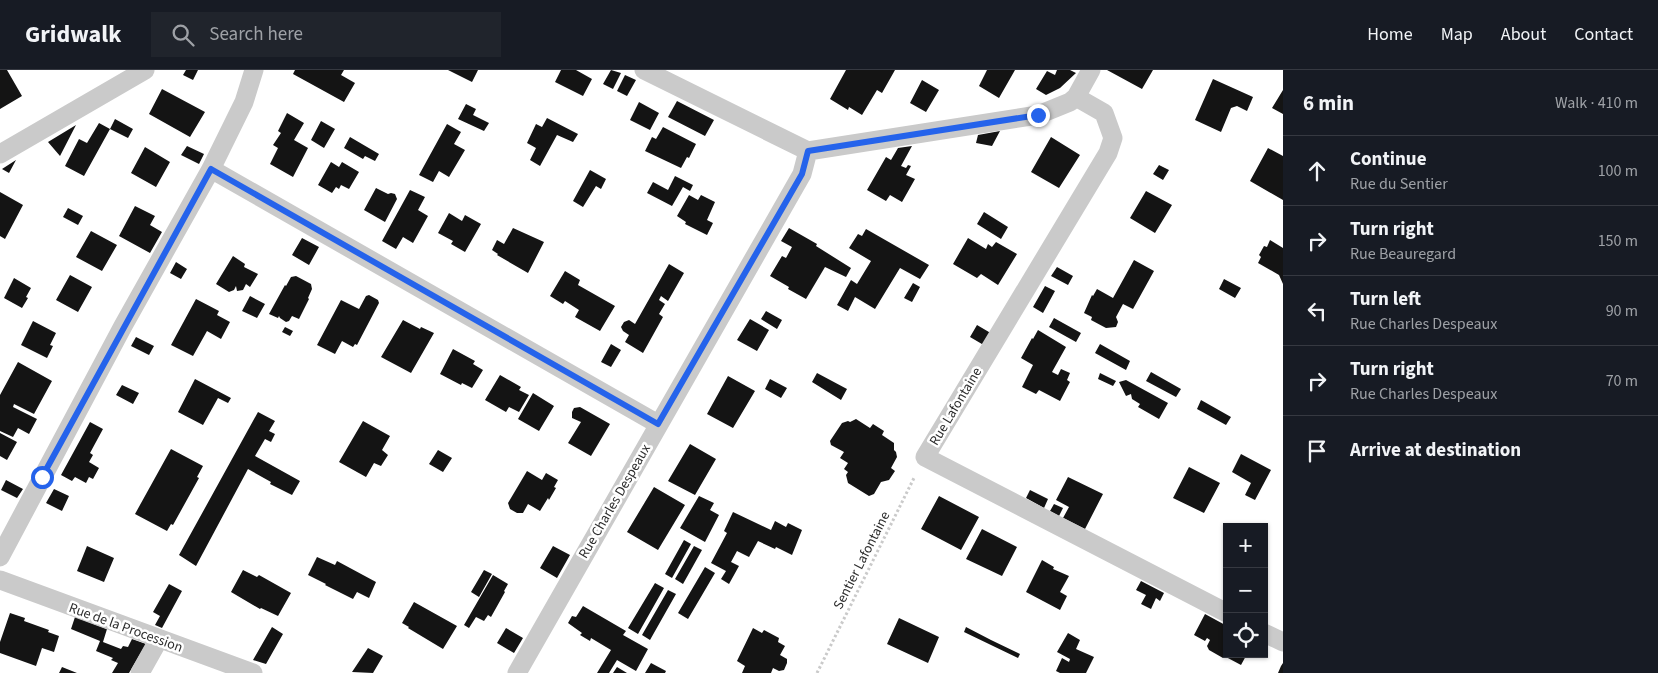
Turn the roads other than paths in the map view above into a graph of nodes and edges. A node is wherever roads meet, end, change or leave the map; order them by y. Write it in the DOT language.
graph roads {
  1 [pos="145,70"];
  2 [pos="254,70"];
  3 [pos="644,70"];
  4 [pos="1091,70"];
  5 [pos="1076,97"];
  6 [pos="808,151"];
  7 [pos="0,154"];
  8 [pos="211,169"];
  9 [pos="658,424"];
  10 [pos="0,557"];
  11 [pos="0,580"];
  12 [pos="1223,611"];
  13 [pos="1268,634"];
  14 [pos="159,639"];
  15 [pos="1283,642"];
  16 [pos="140,673"];
  17 [pos="253,673"];
  18 [pos="517,673"];
  1 -- 7 [label="street"];
  2 -- 8 [label="street"];
  3 -- 6 [label="street"];
  4 -- 5 [label="street"];
  5 -- 6 [label="street"];
  5 -- 12 [label="street, Rue Lafontaine"];
  6 -- 9 [label="street, Rue Charles Despeaux"];
  8 -- 9 [label="street"];
  8 -- 10 [label="street"];
  9 -- 18 [label="street, Rue Charles Despeaux"];
  11 -- 14 [label="street, Rue de la Procession"];
  13 -- 15 [label="street"];
  14 -- 16 [label="street"];
  14 -- 17 [label="street, Rue de la Procession"];
}
